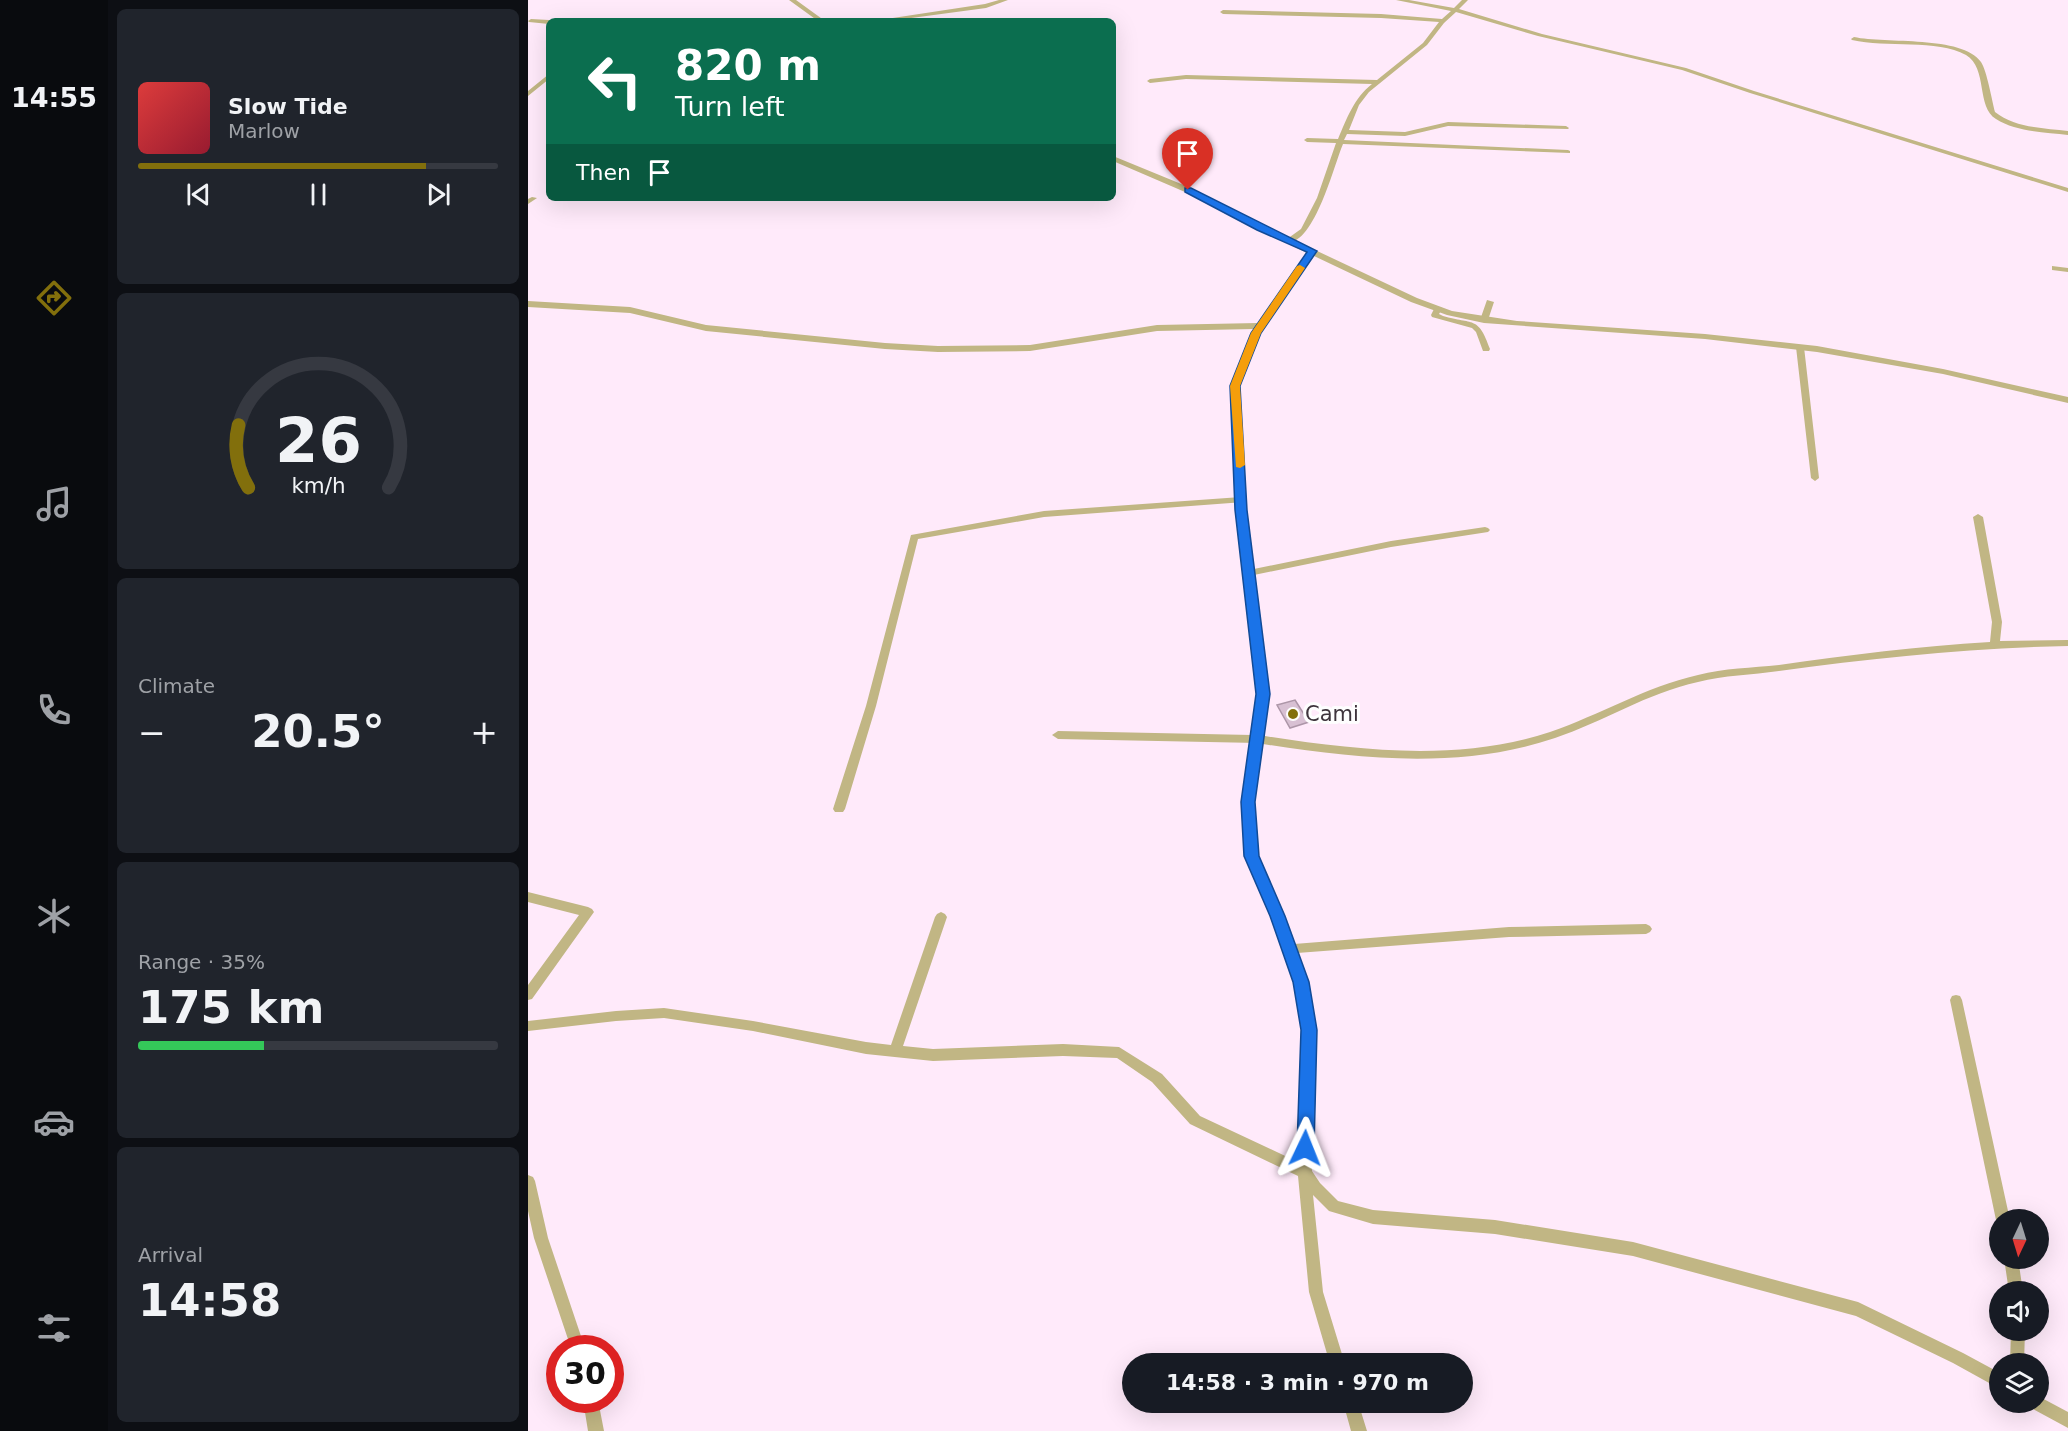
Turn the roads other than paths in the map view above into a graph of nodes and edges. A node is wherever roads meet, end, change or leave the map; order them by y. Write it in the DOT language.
graph roads {
  1 [pos="792,0"];
  2 [pos="1005,0"];
  3 [pos="1399,0"];
  4 [pos="1465,0"];
  5 [pos="1453,10"];
  6 [pos="1223,12"];
  7 [pos="818,18"];
  8 [pos="898,18"];
  9 [pos="531,21"];
  10 [pos="1442,21"];
  11 [pos="546,22"];
  12 [pos="1854,39"];
  13 [pos="546,79"];
  14 [pos="1150,81"];
  15 [pos="1379,82"];
  16 [pos="528,94"];
  17 [pos="1566,128"];
  18 [pos="1346,132"];
  19 [pos="2068,133"];
  20 [pos="1307,140"];
  21 [pos="1341,141"];
  22 [pos="1395,149"];
  23 [pos="1568,152"];
  24 [pos="1116,159"];
  25 [pos="2068,192"];
  26 [pos="1290,241"];
  27 [pos="1313,251"];
  28 [pos="2055,268"];
  29 [pos="2068,270"];
  30 [pos="1490,302"];
  31 [pos="528,304"];
  32 [pos="1438,309"];
  33 [pos="1484,320"];
  34 [pos="1261,326"];
  35 [pos="1800,347"];
  36 [pos="1486,349"];
  37 [pos="2068,400"];
  38 [pos="1815,478"];
  39 [pos="1241,500"];
  40 [pos="1978,517"];
  41 [pos="1485,530"];
  42 [pos="1249,573"];
  43 [pos="2068,642"];
  44 [pos="1995,645"];
  45 [pos="1058,735"];
  46 [pos="1258,739"];
  47 [pos="839,809"];
  48 [pos="528,897"];
  49 [pos="941,917"];
  50 [pos="1646,929"];
  51 [pos="1289,950"];
  52 [pos="528,994"];
  53 [pos="1956,1000"];
  54 [pos="528,1026"];
  55 [pos="895,1051"];
  56 [pos="1305,1172"];
  57 [pos="528,1181"];
  58 [pos="2001,1209"];
  59 [pos="574,1335"];
  60 [pos="1335,1353"];
  61 [pos="1989,1376"];
  62 [pos="2049,1410"];
  63 [pos="594,1413"];
  64 [pos="1353,1413"];
  65 [pos="2068,1420"];
  66 [pos="597,1431"];
  67 [pos="1359,1431"];
  1 -- 7 [label="street"];
  2 -- 8 [label="street"];
  3 -- 5 [label="street"];
  4 -- 5 [label="street"];
  5 -- 10 [label="street"];
  5 -- 25 [label="street"];
  6 -- 10 [label="street"];
  9 -- 11 [label="street"];
  10 -- 15 [label="street"];
  12 -- 19 [label="street"];
  13 -- 16 [label="street"];
  14 -- 15 [label="street"];
  15 -- 18 [label="street"];
  17 -- 18 [label="street"];
  18 -- 21 [label="street"];
  20 -- 21 [label="street"];
  21 -- 22 [label="street"];
  21 -- 23 [label="street"];
  21 -- 26 [label="street"];
  24 -- 26 [label="street"];
  26 -- 27 [label="street"];
  27 -- 32 [label="street"];
  27 -- 34 [label="street"];
  28 -- 29 [label="street"];
  30 -- 33 [label="street"];
  31 -- 34 [label="street"];
  32 -- 33 [label="street"];
  32 -- 36 [label="street"];
  33 -- 35 [label="street"];
  34 -- 39 [label="street"];
  35 -- 37 [label="street"];
  35 -- 38 [label="street"];
  39 -- 42 [label="street"];
  39 -- 47 [label="street"];
  40 -- 44 [label="street"];
  41 -- 42 [label="street"];
  42 -- 46 [label="street"];
  43 -- 44 [label="street"];
  44 -- 46 [label="street"];
  45 -- 46 [label="street"];
  46 -- 51 [label="street"];
  48 -- 52 [label="street"];
  49 -- 55 [label="street"];
  50 -- 51 [label="street"];
  51 -- 56 [label="street"];
  53 -- 58 [label="street"];
  54 -- 55 [label="street"];
  55 -- 56 [label="street"];
  56 -- 60 [label="street"];
  56 -- 61 [label="street"];
  57 -- 59 [label="street"];
  62 -- 65 [label="street"];
  63 -- 66 [label="street"];
  64 -- 67 [label="street"];
}
